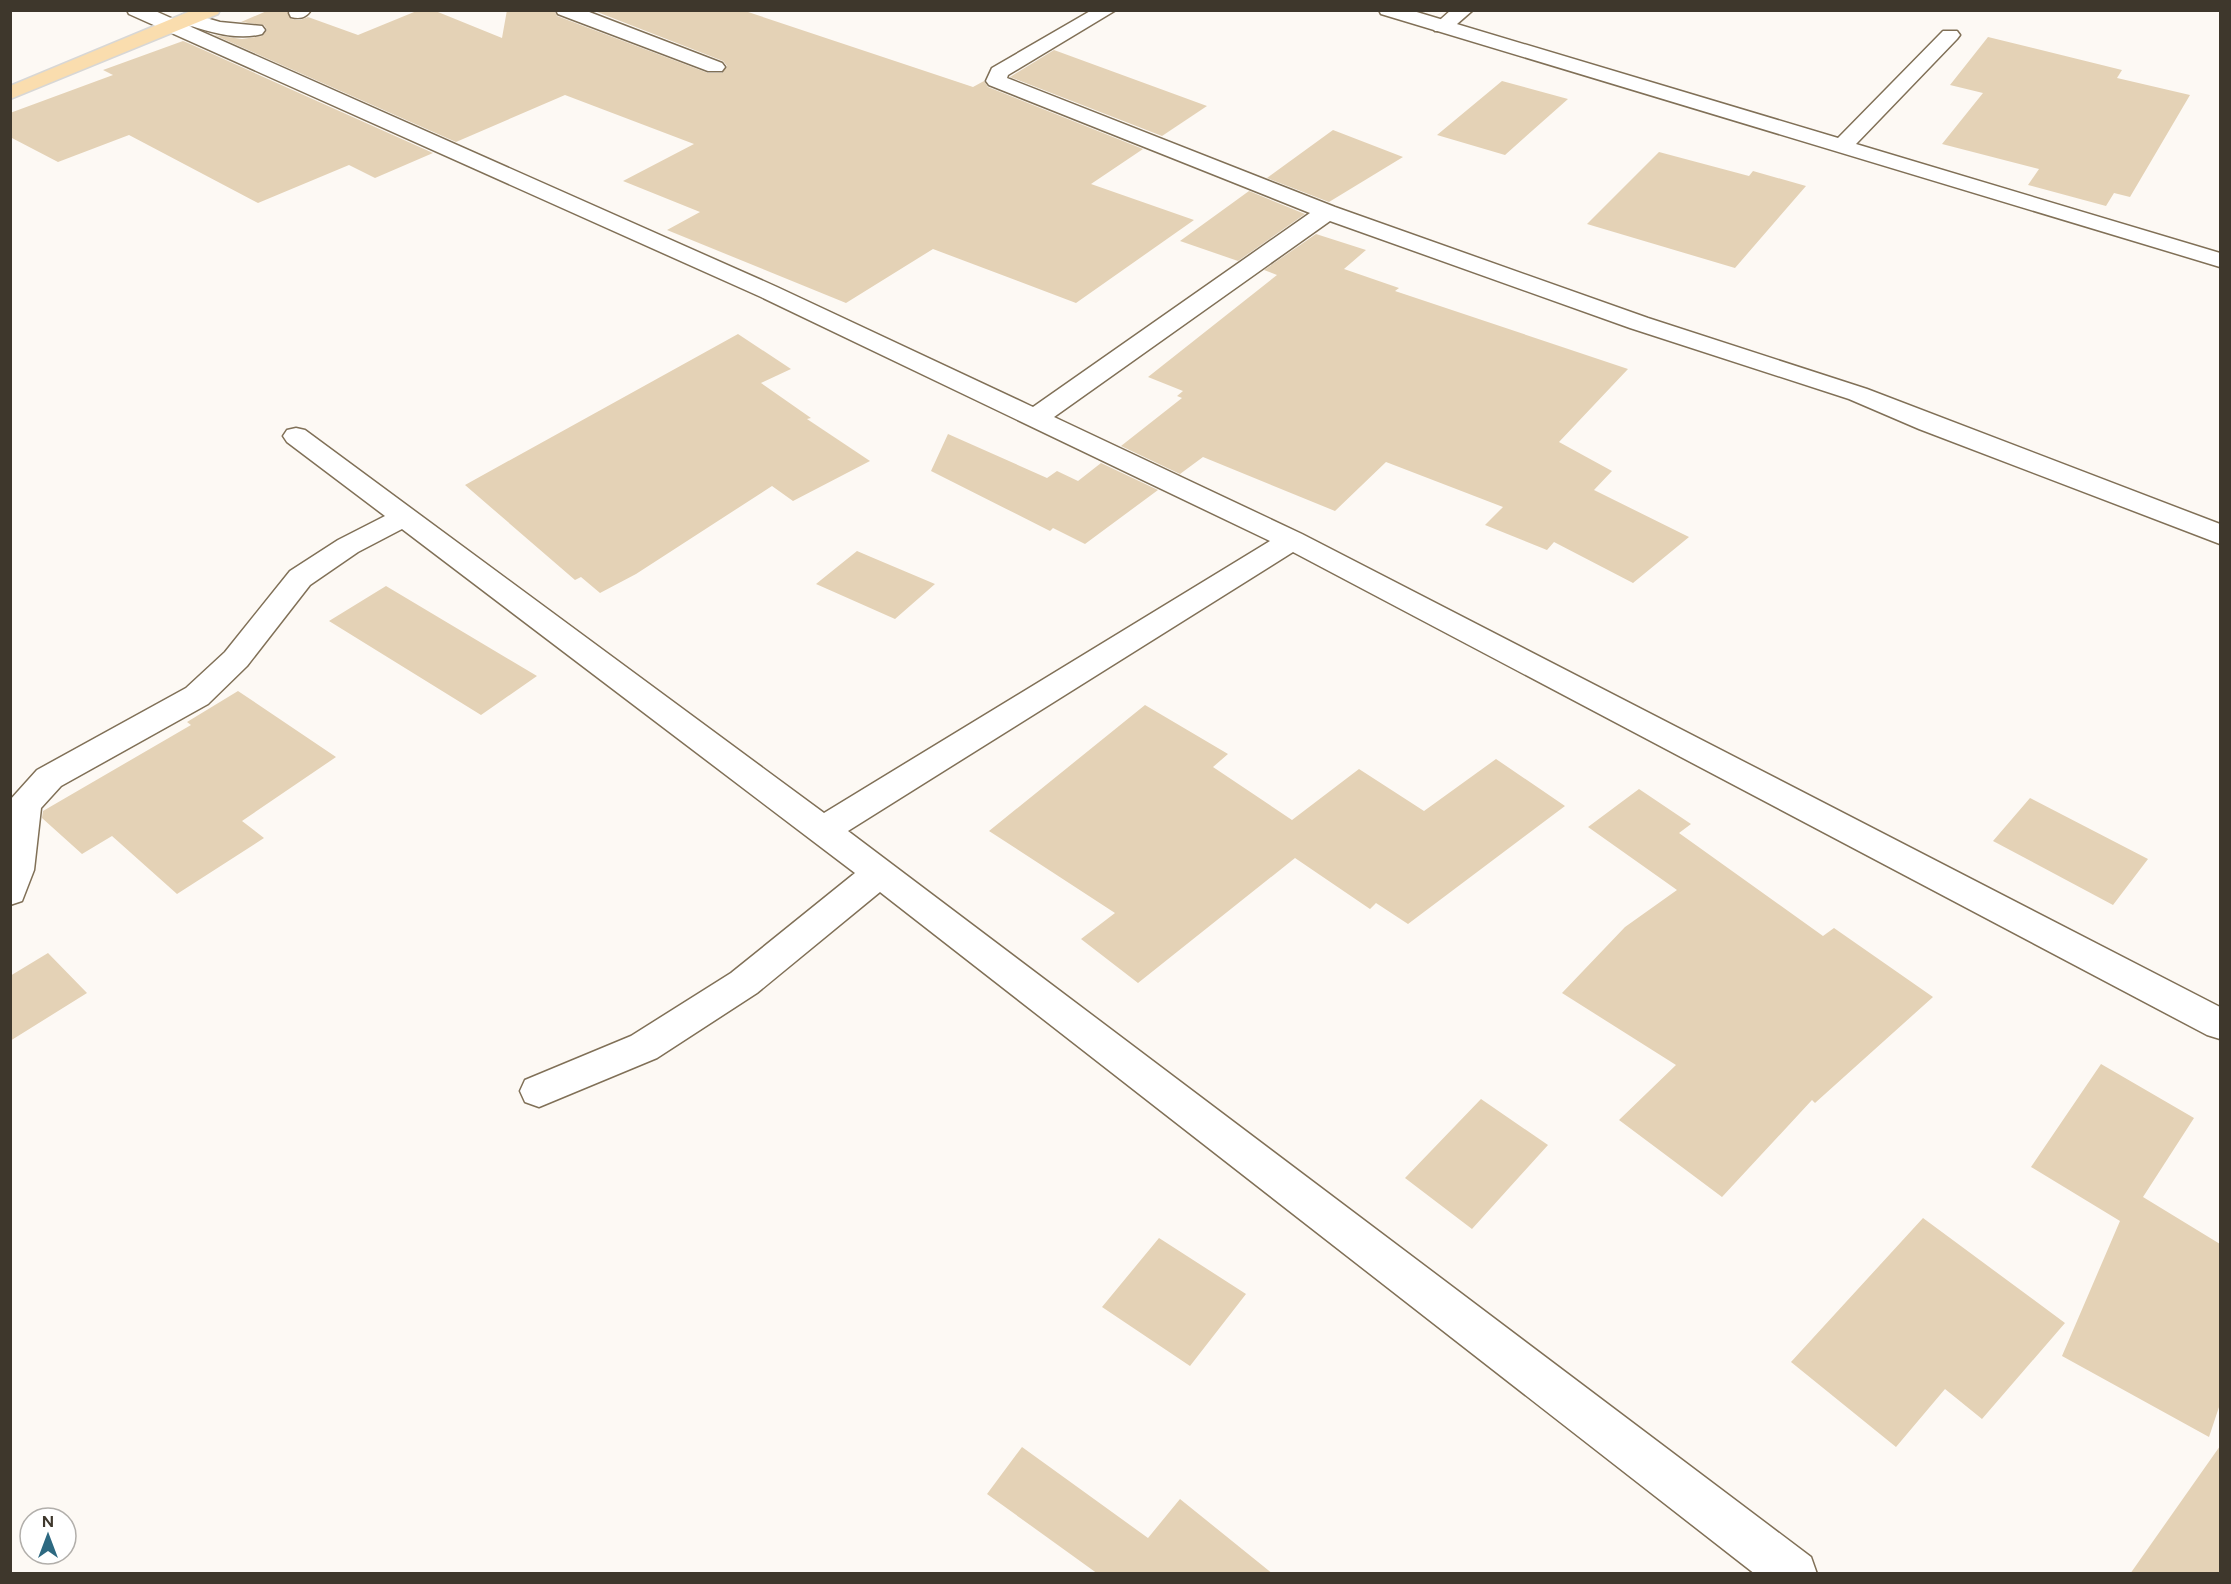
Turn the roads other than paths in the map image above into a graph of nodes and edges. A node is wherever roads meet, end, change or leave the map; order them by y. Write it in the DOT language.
graph roads {
  1 [pos="136,10"];
  2 [pos="211,10"];
  3 [pos="565,10"];
  4 [pos="1107,10"];
  5 [pos="1388,10"];
  6 [pos="1464,10"];
  7 [pos="181,23"];
  8 [pos="1442,27"];
  9 [pos="255,30"];
  10 [pos="1950,35"];
  11 [pos="715,67"];
  12 [pos="10,93"];
  13 [pos="1841,147"];
  14 [pos="1327,212"];
  15 [pos="2220,260"];
  16 [pos="1034,419"];
  17 [pos="296,436"];
  18 [pos="404,517"];
  19 [pos="2220,535"];
  20 [pos="1292,540"];
  21 [pos="823,830"];
  22 [pos="879,874"];
  23 [pos="10,892"];
  24 [pos="2220,1024"];
  25 [pos="539,1091"];
  26 [pos="1794,1574"];
  1 -- 7 [label="street"];
  2 -- 7 [label="main road"];
  3 -- 11 [label="street"];
  4 -- 14 [label="street"];
  5 -- 8 [label="street"];
  6 -- 8 [label="street"];
  7 -- 9 [label="street"];
  7 -- 12 [label="main road"];
  7 -- 16 [label="street"];
  8 -- 13 [label="street"];
  10 -- 13 [label="street"];
  13 -- 15 [label="street"];
  14 -- 16 [label="street"];
  14 -- 19 [label="street"];
  16 -- 20 [label="street"];
  17 -- 18 [label="street"];
  18 -- 21 [label="street"];
  18 -- 23 [label="street"];
  20 -- 21 [label="street"];
  20 -- 24 [label="street"];
  21 -- 22 [label="street"];
  22 -- 25 [label="street"];
  22 -- 26 [label="street"];
}
